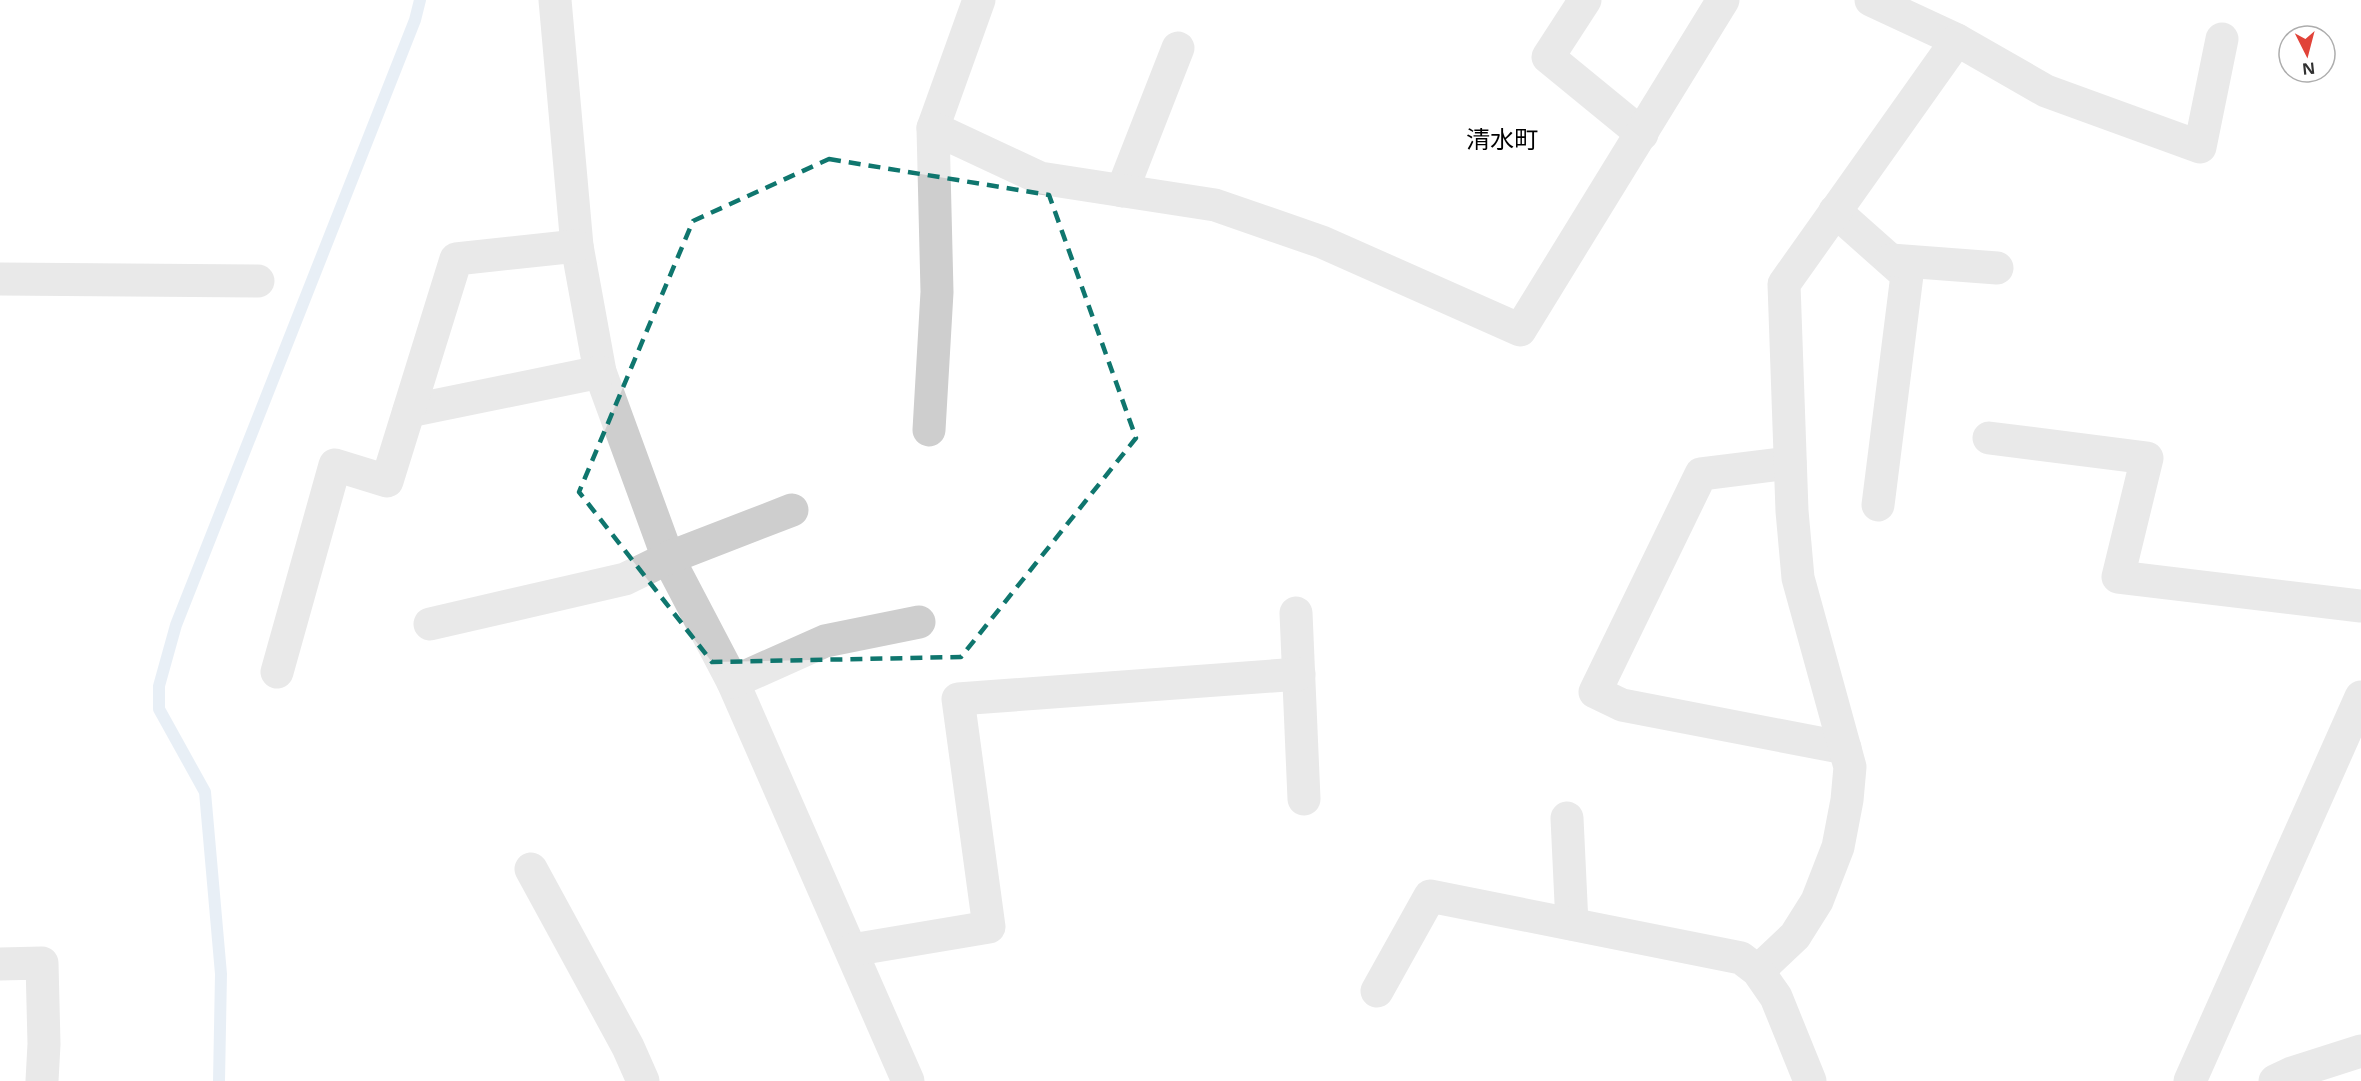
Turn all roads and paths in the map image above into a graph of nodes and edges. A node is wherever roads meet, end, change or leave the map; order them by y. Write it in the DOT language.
graph roads {
  1 [pos="555,0"];
  2 [pos="979,0"];
  3 [pos="1585,0"];
  4 [pos="1724,0"];
  5 [pos="1871,0"];
  6 [pos="2222,39"];
  7 [pos="1957,40"];
  8 [pos="1178,48"];
  9 [pos="933,128"];
  10 [pos="1642,134"];
  11 [pos="1122,191"];
  12 [pos="1835,211"];
  13 [pos="577,246"];
  14 [pos="1891,260"];
  15 [pos="1997,268"];
  16 [pos="0,279"];
  17 [pos="258,281"];
  18 [pos="600,372"];
  19 [pos="409,411"];
  20 [pos="929,429"];
  21 [pos="1989,438"];
  22 [pos="1790,463"];
  23 [pos="1878,506"];
  24 [pos="792,510"];
  25 [pos="668,558"];
  26 [pos="2361,606"];
  27 [pos="1296,613"];
  28 [pos="919,622"];
  29 [pos="430,624"];
  30 [pos="277,672"];
  31 [pos="1299,674"];
  32 [pos="733,682"];
  33 [pos="2361,697"];
  34 [pos="1845,748"];
  35 [pos="1304,799"];
  36 [pos="1567,819"];
  37 [pos="531,869"];
  38 [pos="1572,924"];
  39 [pos="852,950"];
  40 [pos="0,964"];
  41 [pos="1758,971"];
  42 [pos="1377,991"];
  43 [pos="2361,1052"];
  44 [pos="42,1081"];
  45 [pos="643,1081"];
  46 [pos="908,1081"];
  47 [pos="1810,1081"];
  48 [pos="2190,1081"];
  49 [pos="2275,1081"];
  1 -- 13 [label="street"];
  2 -- 9 [label="street"];
  3 -- 10 [label="street"];
  4 -- 10 [label="street"];
  5 -- 7 [label="street"];
  6 -- 7 [label="street"];
  7 -- 12 [label="street"];
  8 -- 11 [label="street"];
  9 -- 11 [label="street"];
  9 -- 20 [label="street"];
  10 -- 11 [label="street"];
  12 -- 14 [label="street"];
  12 -- 22 [label="street"];
  13 -- 18 [label="street"];
  13 -- 19 [label="street"];
  14 -- 15 [label="street"];
  14 -- 23 [label="street"];
  16 -- 17 [label="street"];
  18 -- 19 [label="street"];
  18 -- 25 [label="street"];
  19 -- 30 [label="street"];
  21 -- 26 [label="street"];
  22 -- 34 [label="street"];
  22 -- 34 [label="street"];
  24 -- 25 [label="street"];
  25 -- 29 [label="street"];
  25 -- 32 [label="street"];
  27 -- 31 [label="street"];
  28 -- 32 [label="street"];
  31 -- 35 [label="street"];
  31 -- 39 [label="street"];
  32 -- 39 [label="street"];
  33 -- 48 [label="street"];
  34 -- 41 [label="street"];
  36 -- 38 [label="street"];
  37 -- 45 [label="street"];
  38 -- 41 [label="street"];
  38 -- 42 [label="street"];
  39 -- 46 [label="street"];
  40 -- 44 [label="street"];
  41 -- 47 [label="street"];
  43 -- 49 [label="street"];
}
